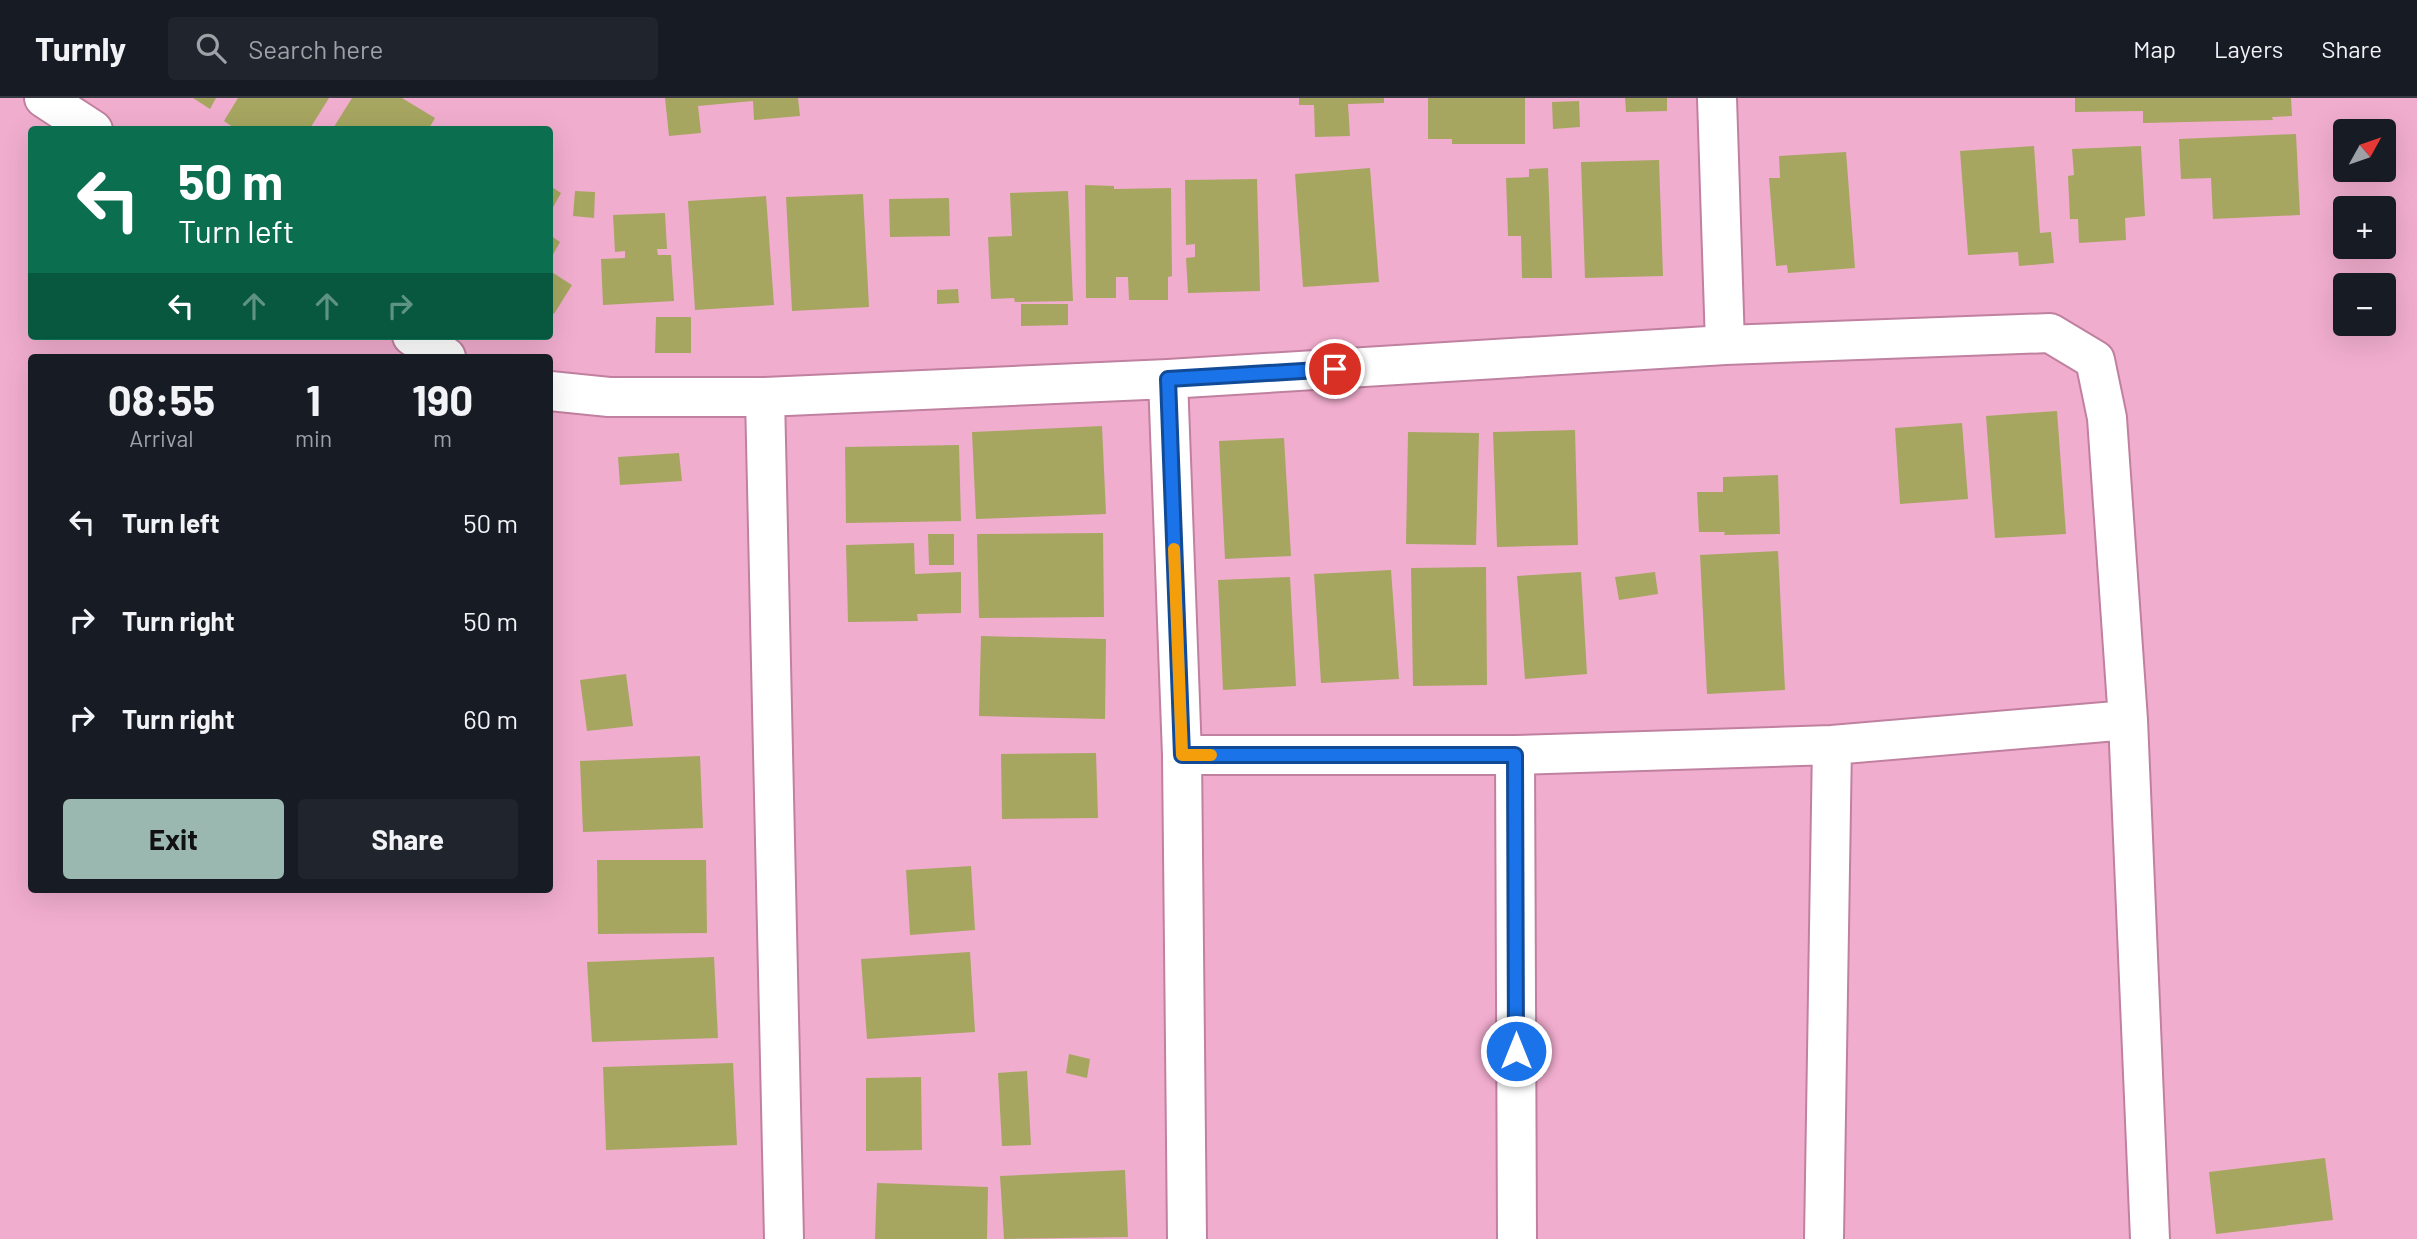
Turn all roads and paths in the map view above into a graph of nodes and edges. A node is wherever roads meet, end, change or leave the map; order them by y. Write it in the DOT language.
graph roads {
  1 [pos="44,98"];
  2 [pos="1717,98"];
  3 [pos="87,126"];
  4 [pos="418,340"];
  5 [pos="1725,345"];
  6 [pos="441,354"];
  7 [pos="1168,379"];
  8 [pos="553,391"];
  9 [pos="765,397"];
  10 [pos="2128,720"];
  11 [pos="1832,745"];
  12 [pos="1182,755"];
  13 [pos="1515,755"];
  14 [pos="784,1239"];
  15 [pos="1187,1239"];
  16 [pos="1517,1239"];
  17 [pos="1824,1239"];
  18 [pos="2150,1239"];
  1 -- 3 [label="street"];
  2 -- 5 [label="street"];
  4 -- 6 [label="street"];
  5 -- 7 [label="street"];
  5 -- 10 [label="street"];
  7 -- 9 [label="street"];
  7 -- 12 [label="street"];
  8 -- 9 [label="street"];
  9 -- 14 [label="street"];
  10 -- 11 [label="street"];
  10 -- 18 [label="street"];
  11 -- 13 [label="street"];
  11 -- 17 [label="street"];
  12 -- 13 [label="street"];
  12 -- 15 [label="street"];
  13 -- 16 [label="street"];
}
